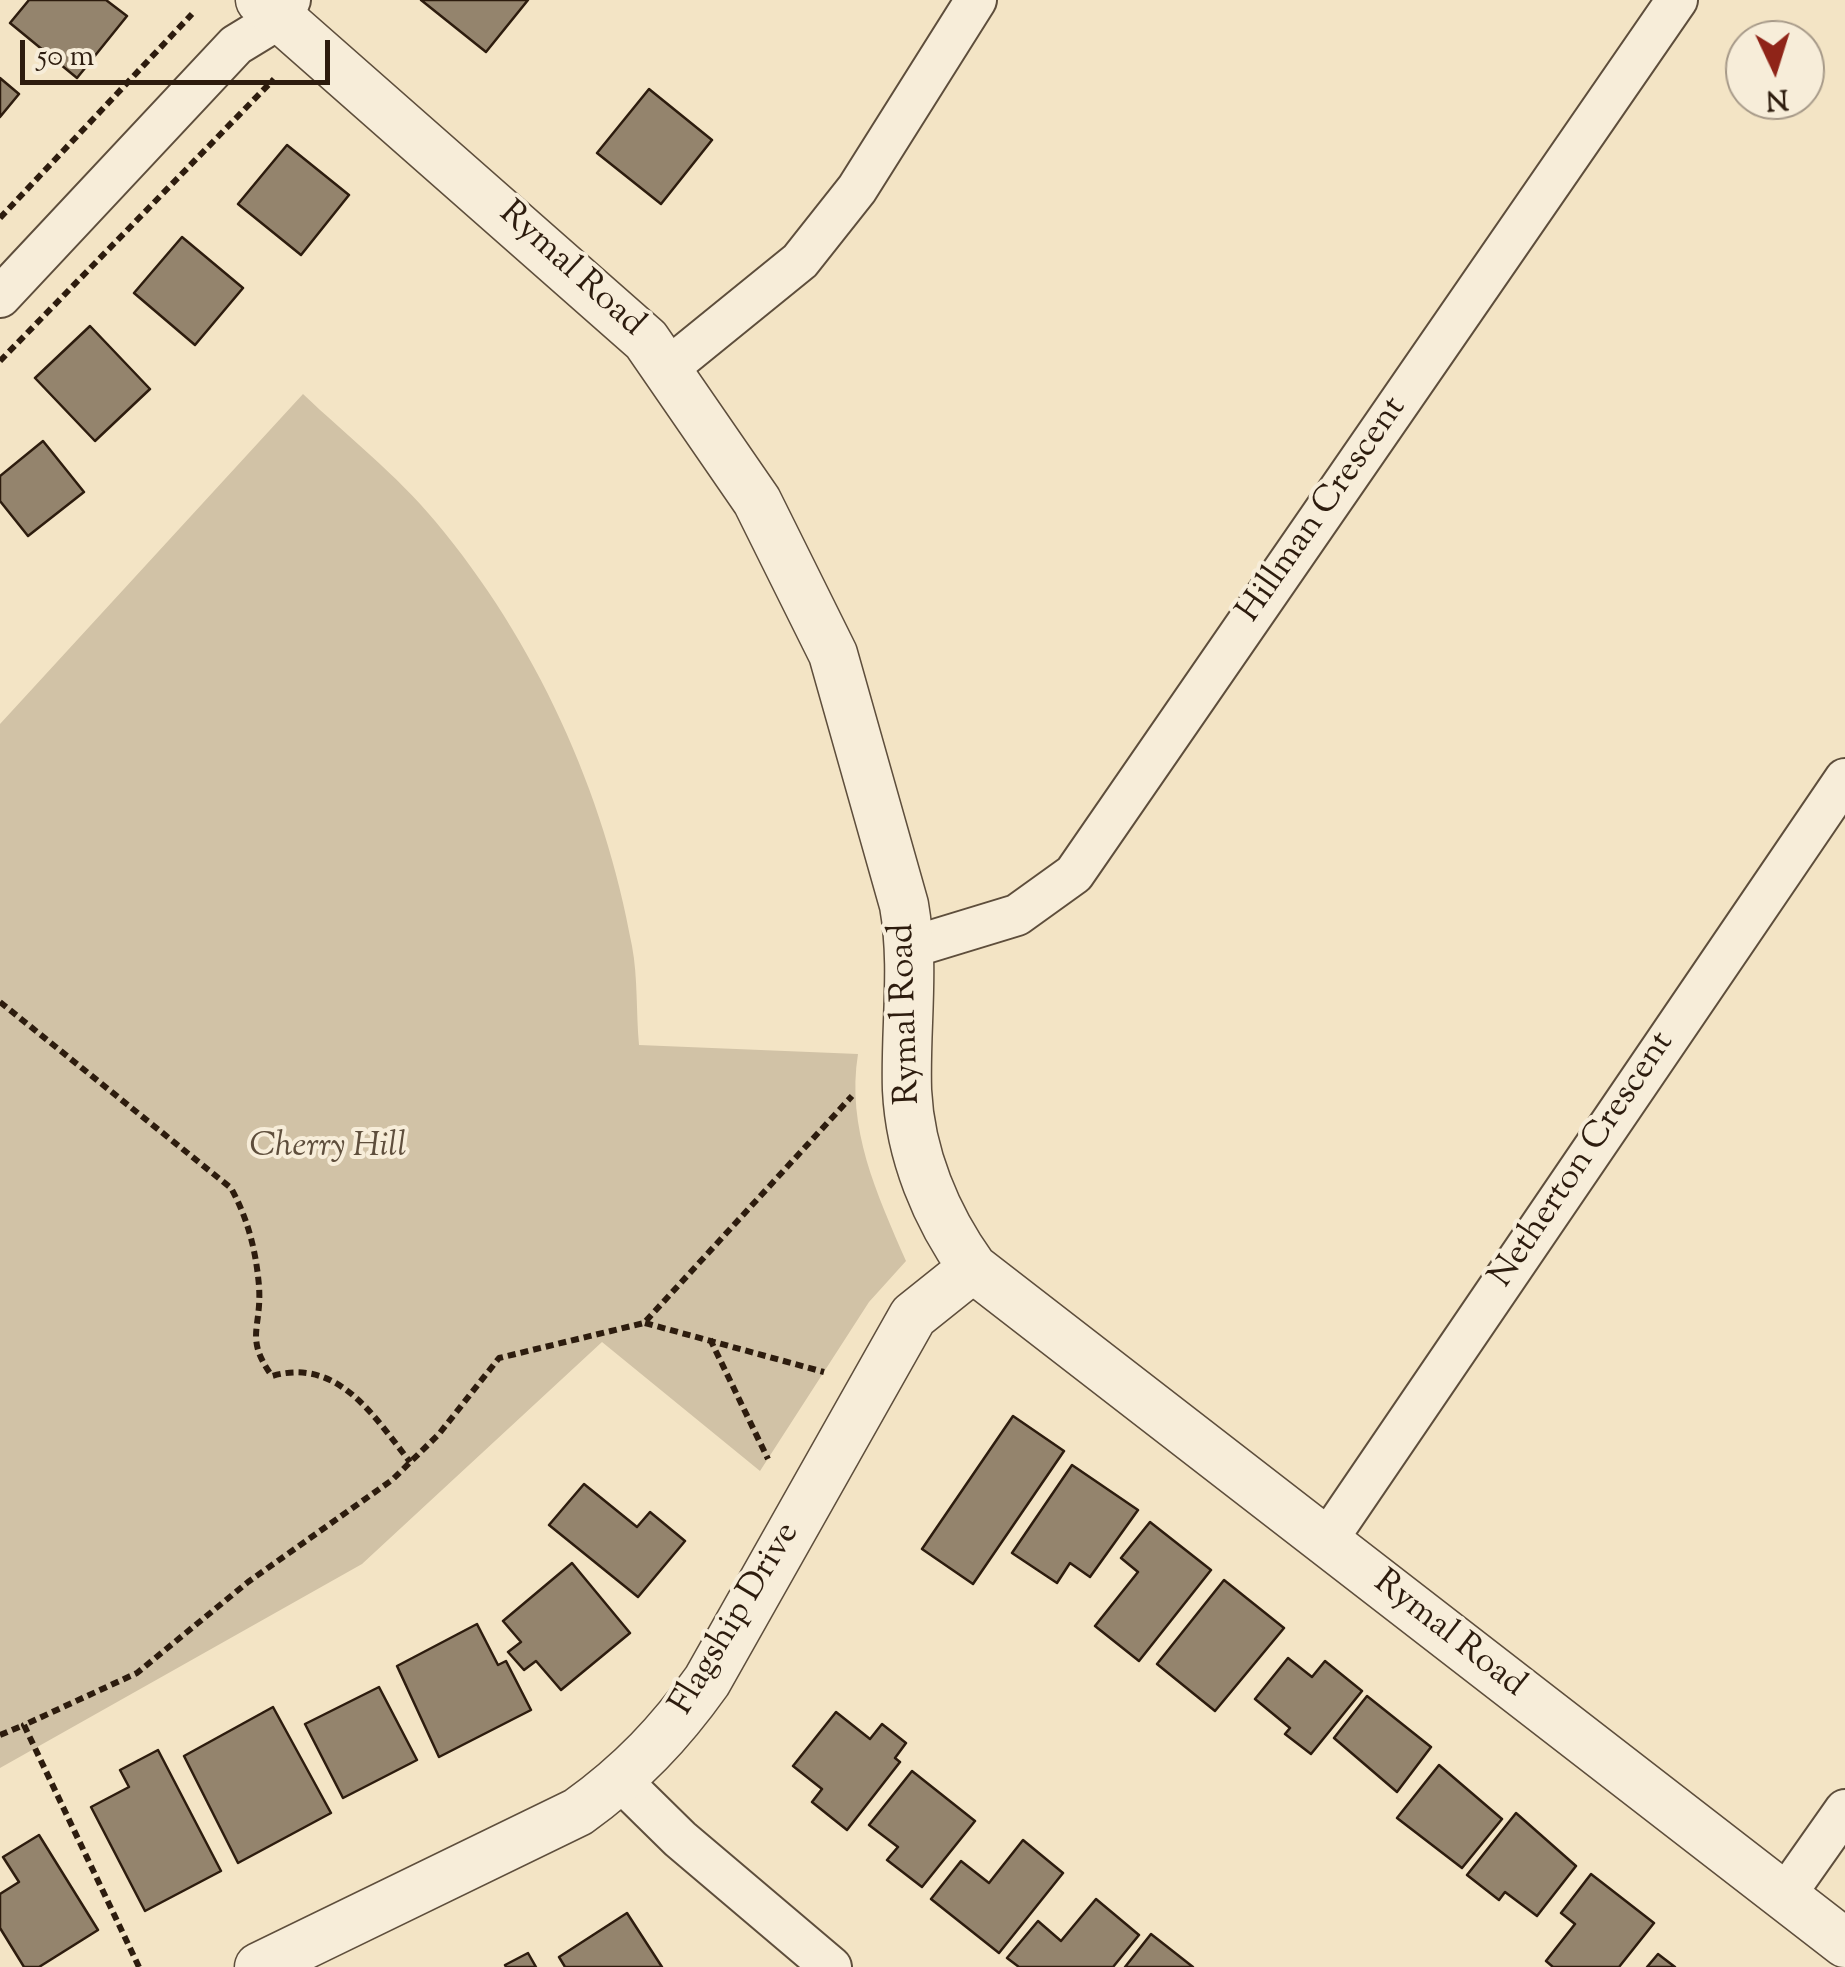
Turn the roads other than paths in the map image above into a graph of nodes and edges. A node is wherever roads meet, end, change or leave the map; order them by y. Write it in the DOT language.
graph roads {
  1 [pos="976,0"];
  2 [pos="1677,0"];
  3 [pos="278,5"];
  4 [pos="0,297"];
  5 [pos="667,369"];
  6 [pos="1845,779"];
  7 [pos="912,947"];
  8 [pos="973,1268"];
  9 [pos="1324,1543"];
  10 [pos="621,1781"];
  11 [pos="1845,1810"];
  12 [pos="1783,1898"];
  13 [pos="1845,1942"];
  14 [pos="260,1967"];
  15 [pos="832,1967"];
  1 -- 5 [label="street"];
  2 -- 7 [label="street, Hillman Crescent"];
  3 -- 4 [label="street"];
  3 -- 5 [label="street, Rymal Road"];
  5 -- 7 [label="street, Rymal Road"];
  6 -- 9 [label="street, Netherton Crescent"];
  7 -- 8 [label="street, Rymal Road"];
  8 -- 9 [label="street, Rymal Road"];
  8 -- 10 [label="street, Flagship Drive"];
  9 -- 12 [label="street, Rymal Road"];
  10 -- 14 [label="street, Flagship Drive"];
  10 -- 15 [label="street"];
  11 -- 12 [label="street"];
  12 -- 13 [label="street, Rymal Road"];
}
